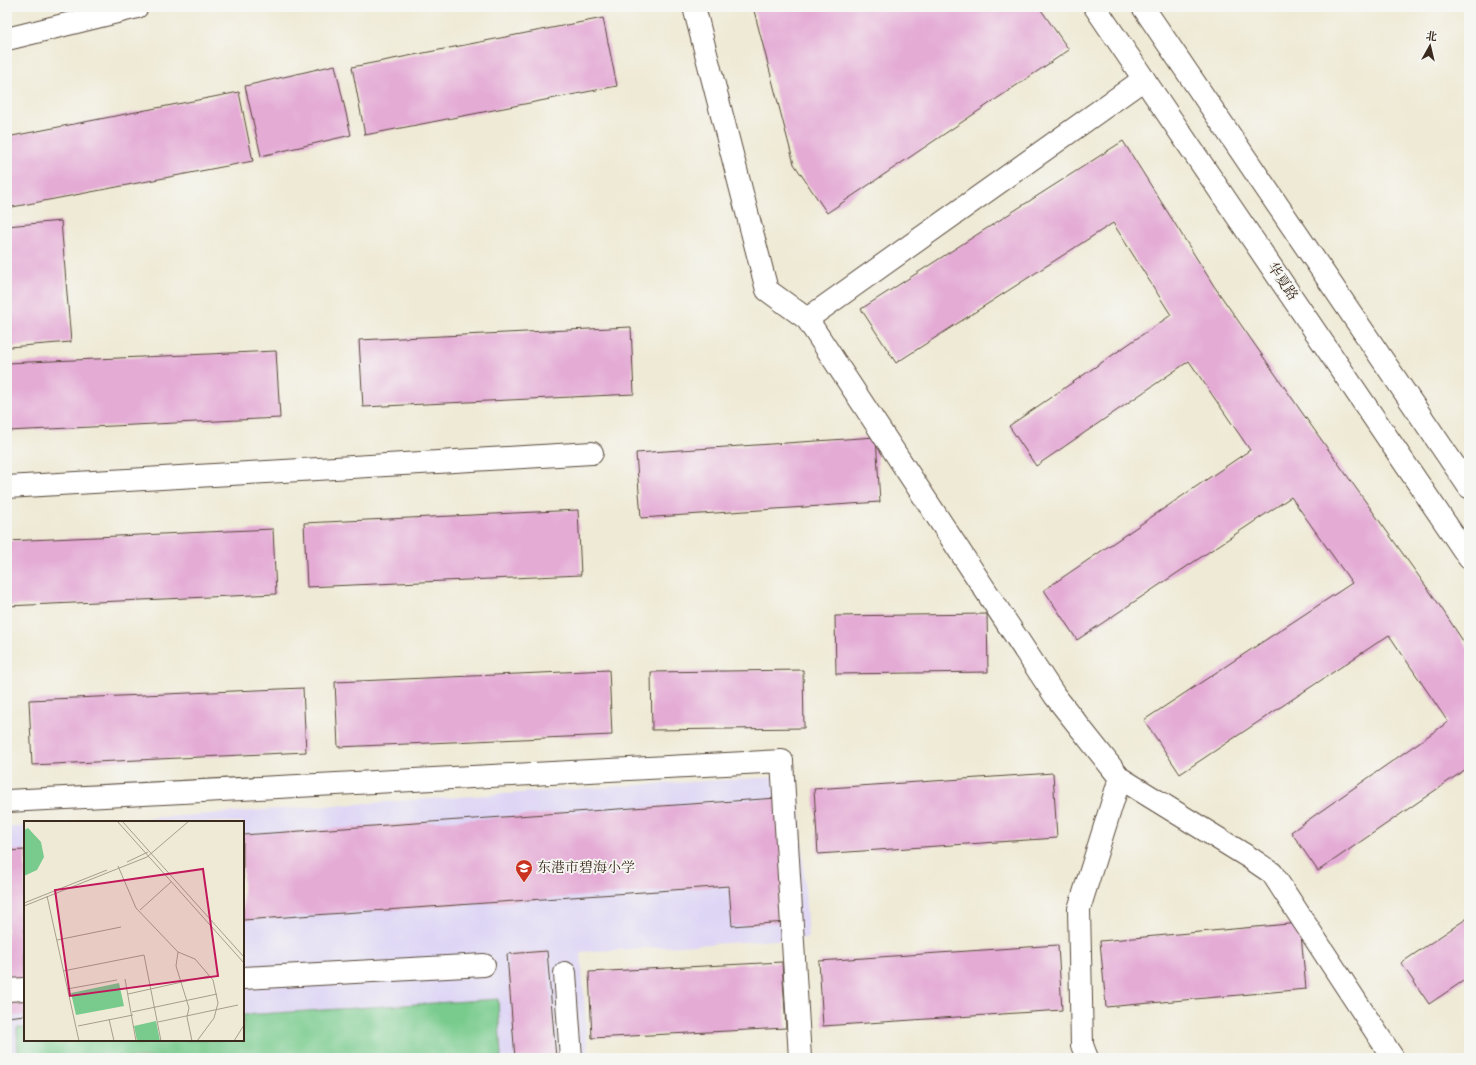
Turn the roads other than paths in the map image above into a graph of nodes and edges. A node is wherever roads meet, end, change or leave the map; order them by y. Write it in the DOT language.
graph roads {
  1 [pos="137,7"];
  2 [pos="694,7"];
  3 [pos="1095,7"];
  4 [pos="1143,7"];
  5 [pos="7,39"];
  6 [pos="1144,79"];
  7 [pos="807,319"];
  8 [pos="592,453"];
  9 [pos="7,487"];
  10 [pos="1469,487"];
  11 [pos="1469,558"];
  12 [pos="1120,778"];
  13 [pos="7,801"];
  14 [pos="484,965"];
  15 [pos="565,973"];
  16 [pos="244,978"];
  17 [pos="7,990"];
  18 [pos="24,990"];
  19 [pos="571,1058"];
  20 [pos="800,1058"];
  21 [pos="1087,1058"];
  22 [pos="1393,1058"];
  1 -- 5 [label="street"];
  2 -- 7 [label="street"];
  3 -- 6 [label="street, 华夏路"];
  4 -- 10 [label="street"];
  6 -- 7 [label="street"];
  6 -- 11 [label="street, 华夏路"];
  7 -- 12 [label="street"];
  8 -- 9 [label="street"];
  12 -- 21 [label="street"];
  12 -- 22 [label="street"];
  13 -- 20 [label="street"];
  14 -- 16 [label="street"];
  15 -- 19 [label="street"];
  17 -- 18 [label="street"];
}
